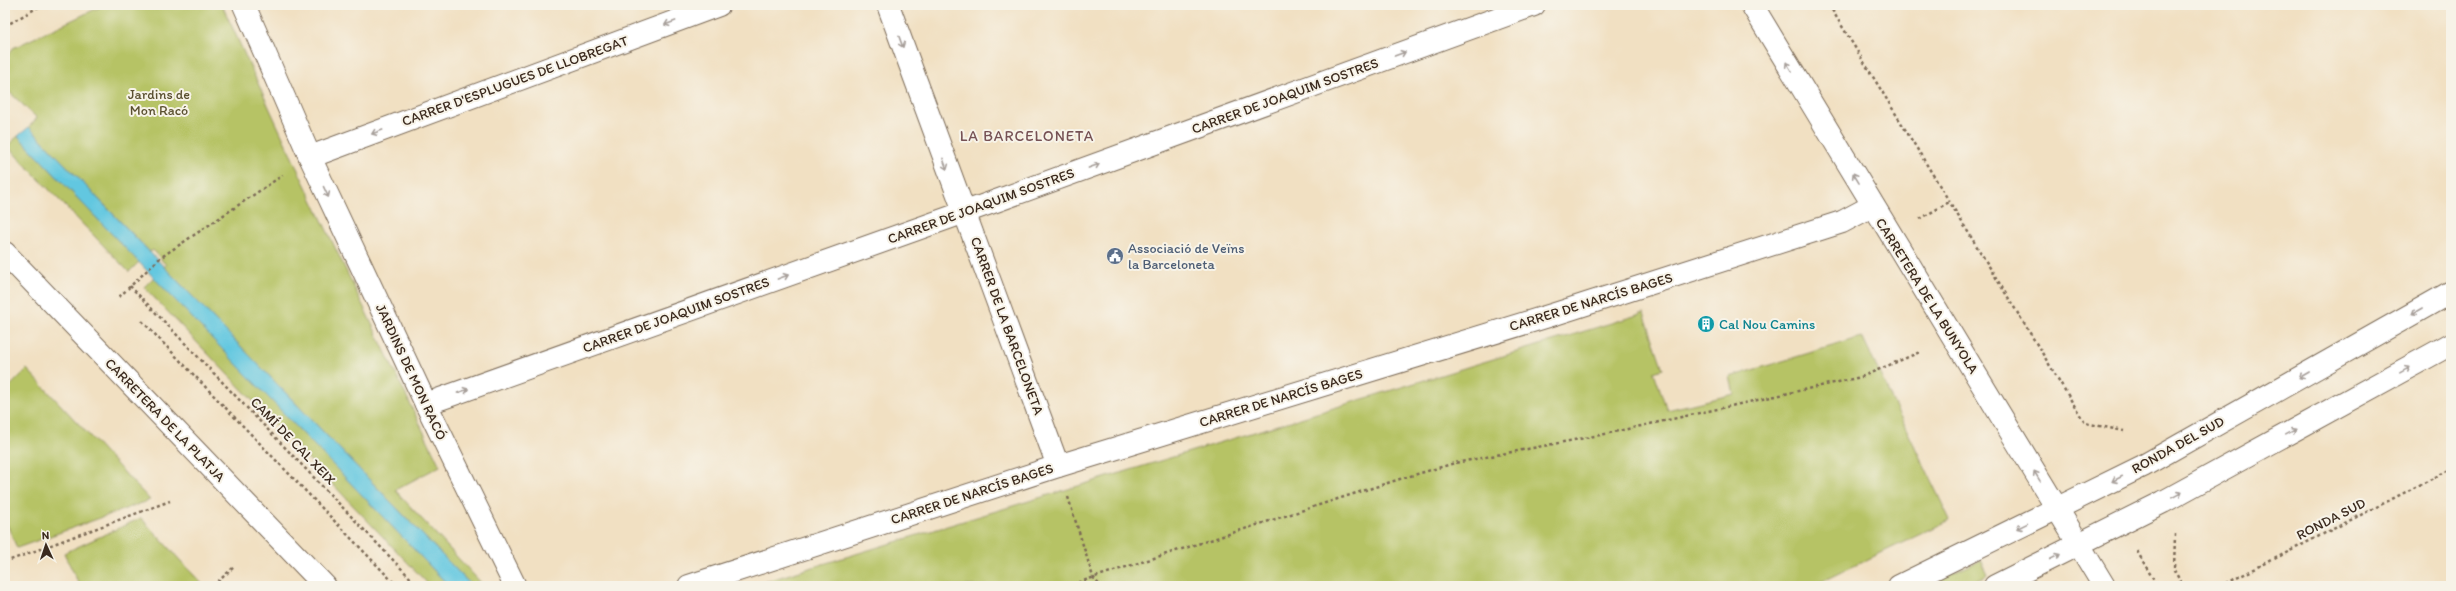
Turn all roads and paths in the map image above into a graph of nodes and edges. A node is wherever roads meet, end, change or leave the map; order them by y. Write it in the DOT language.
graph roads {
  1 [pos="42,5"];
  2 [pos="244,5"];
  3 [pos="719,5"];
  4 [pos="888,5"];
  5 [pos="1534,5"];
  6 [pos="1752,5"];
  7 [pos="1829,5"];
  8 [pos="5,26"];
  9 [pos="310,157"];
  10 [pos="1949,202"];
  11 [pos="1872,206"];
  12 [pos="965,212"];
  13 [pos="1913,223"];
  14 [pos="5,253"];
  15 [pos="130,286"];
  16 [pos="2451,292"];
  17 [pos="119,297"];
  18 [pos="142,321"];
  19 [pos="2451,344"];
  20 [pos="1920,352"];
  21 [pos="426,404"];
  22 [pos="2124,431"];
  23 [pos="1058,466"];
  24 [pos="2451,469"];
  25 [pos="170,501"];
  26 [pos="2057,509"];
  27 [pos="2175,533"];
  28 [pos="2080,545"];
  29 [pos="2136,549"];
  30 [pos="5,562"];
  31 [pos="234,567"];
  32 [pos="1093,577"];
  33 [pos="213,586"];
  34 [pos="325,586"];
  35 [pos="397,586"];
  36 [pos="418,586"];
  37 [pos="515,586"];
  38 [pos="689,586"];
  39 [pos="1067,586"];
  40 [pos="1100,586"];
  41 [pos="1899,586"];
  42 [pos="1995,586"];
  43 [pos="2104,586"];
  44 [pos="2157,586"];
  45 [pos="2183,586"];
  46 [pos="2221,586"];
  1 -- 8 [label="path"];
  2 -- 9 [label="street, JARDINS DE MON RACÓ"];
  3 -- 9 [label="street, CARRER D'ESPLUGUES DE LLOBREGAT, one-way"];
  4 -- 12 [label="street, CARRER DE LA BARCELONETA, one-way"];
  12 -- 5 [label="street, CARRER DE JOAQUIM SOSTRES, one-way"];
  11 -- 6 [label="street, CARRETERA DE LA BUNYOLA, one-way"];
  7 -- 10 [label="path"];
  9 -- 15 [label="path"];
  9 -- 21 [label="street, JARDINS DE MON RACÓ, one-way"];
  10 -- 13 [label="path"];
  10 -- 22 [label="path"];
  11 -- 23 [label="street, CARRER DE NARCÍS BAGES"];
  26 -- 11 [label="street, CARRETERA DE LA BUNYOLA, one-way"];
  21 -- 12 [label="street, CARRER DE JOAQUIM SOSTRES, one-way"];
  12 -- 23 [label="street, CARRER DE LA BARCELONETA"];
  14 -- 34 [label="street, CARRETERA DE LA PLATJA"];
  15 -- 17 [label="path"];
  15 -- 36 [label="path, CAMÍ DE CAL XEIX"];
  16 -- 26 [label="street, RONDA DEL SUD, one-way"];
  18 -- 35 [label="path"];
  28 -- 19 [label="street, one-way"];
  20 -- 32 [label="path"];
  21 -- 37 [label="street, JARDINS DE MON RACÓ"];
  23 -- 32 [label="path"];
  23 -- 38 [label="street, CARRER DE NARCÍS BAGES"];
  24 -- 46 [label="path, RONDA SUD"];
  25 -- 30 [label="path"];
  26 -- 28 [label="street, CARRETERA DE LA BUNYOLA"];
  26 -- 41 [label="street, RONDA DEL SUD, one-way"];
  27 -- 45 [label="path"];
  42 -- 28 [label="street, one-way"];
  28 -- 43 [label="street, CARRETERA DE LA BUNYOLA"];
  29 -- 44 [label="path"];
  31 -- 33 [label="path"];
  32 -- 39 [label="path"];
  32 -- 40 [label="path"];
}
